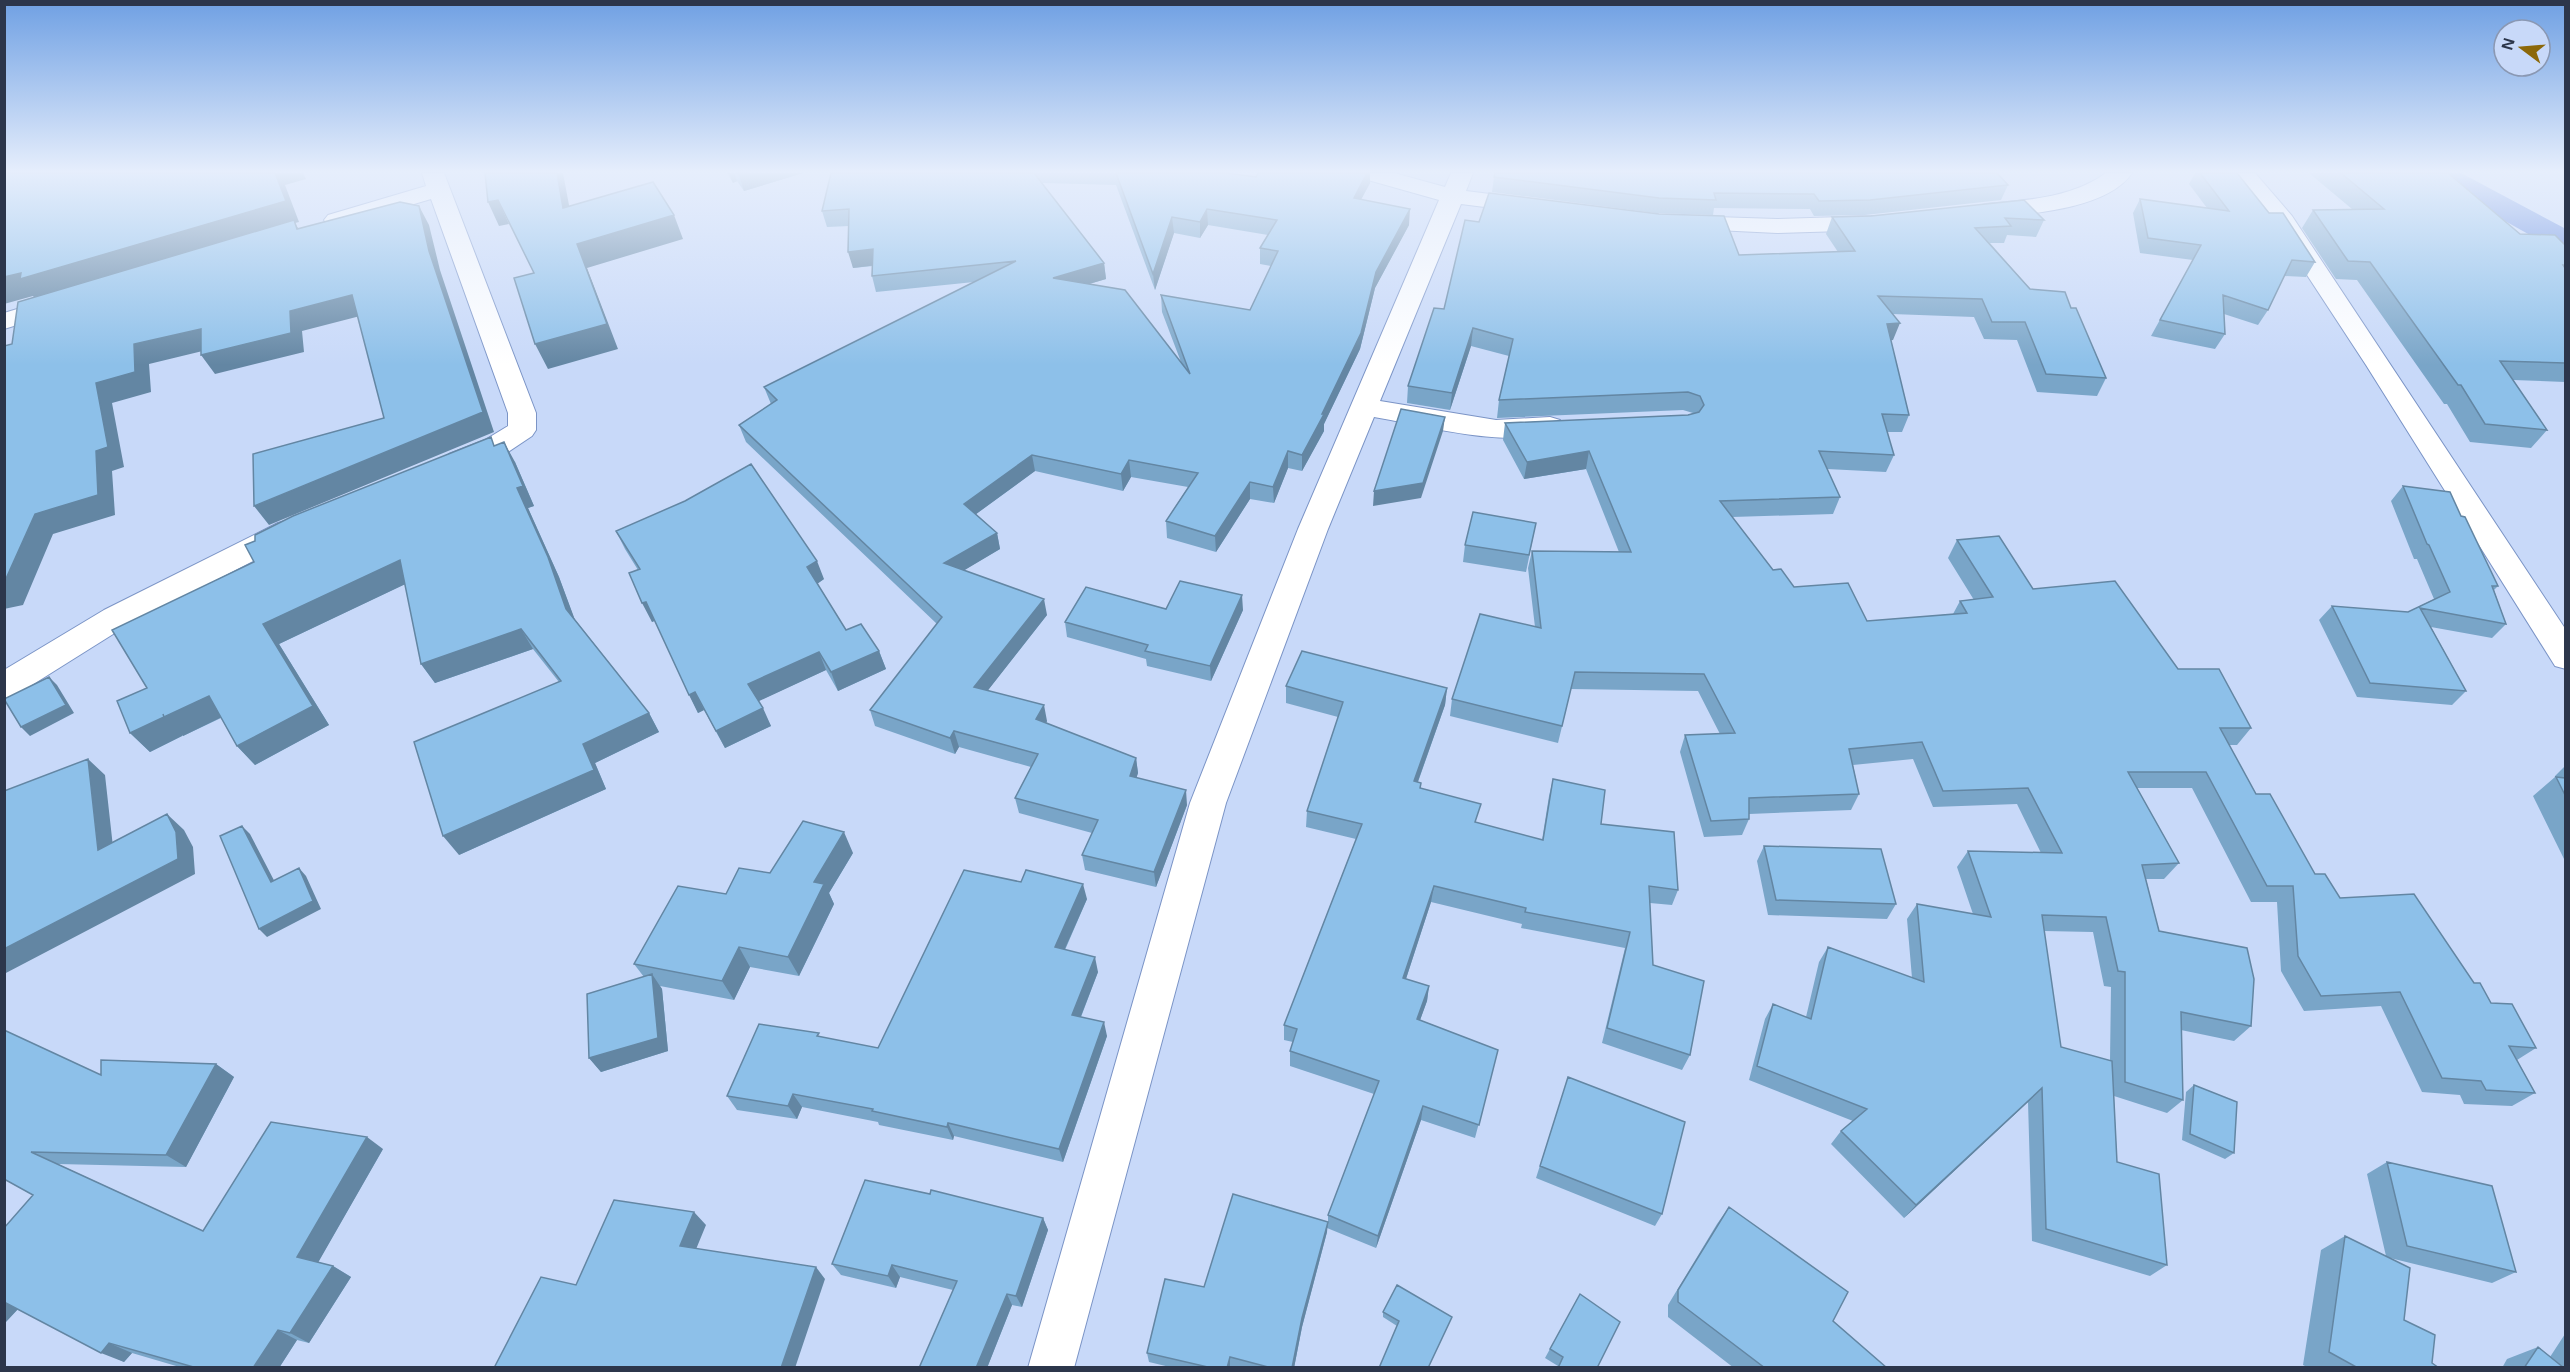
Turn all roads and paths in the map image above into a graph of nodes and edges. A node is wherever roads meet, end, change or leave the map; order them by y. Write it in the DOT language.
graph roads {
  1 [pos="456,237"];
  2 [pos="1435,237"];
  3 [pos="2294,237"];
  4 [pos="84,297"];
  5 [pos="4,321"];
  6 [pos="1364,408"];
  7 [pos="1579,424"];
  8 [pos="429,473"];
  9 [pos="318,518"];
  10 [pos="2565,657"];
  11 [pos="4,686"];
  12 [pos="1051,1368"];
  1 -- 8 [label="street"];
  2 -- 6 [label="street"];
  3 -- 10 [label="street"];
  4 -- 5 [label="street"];
  6 -- 7 [label="street"];
  6 -- 12 [label="street"];
  9 -- 11 [label="street"];
}
